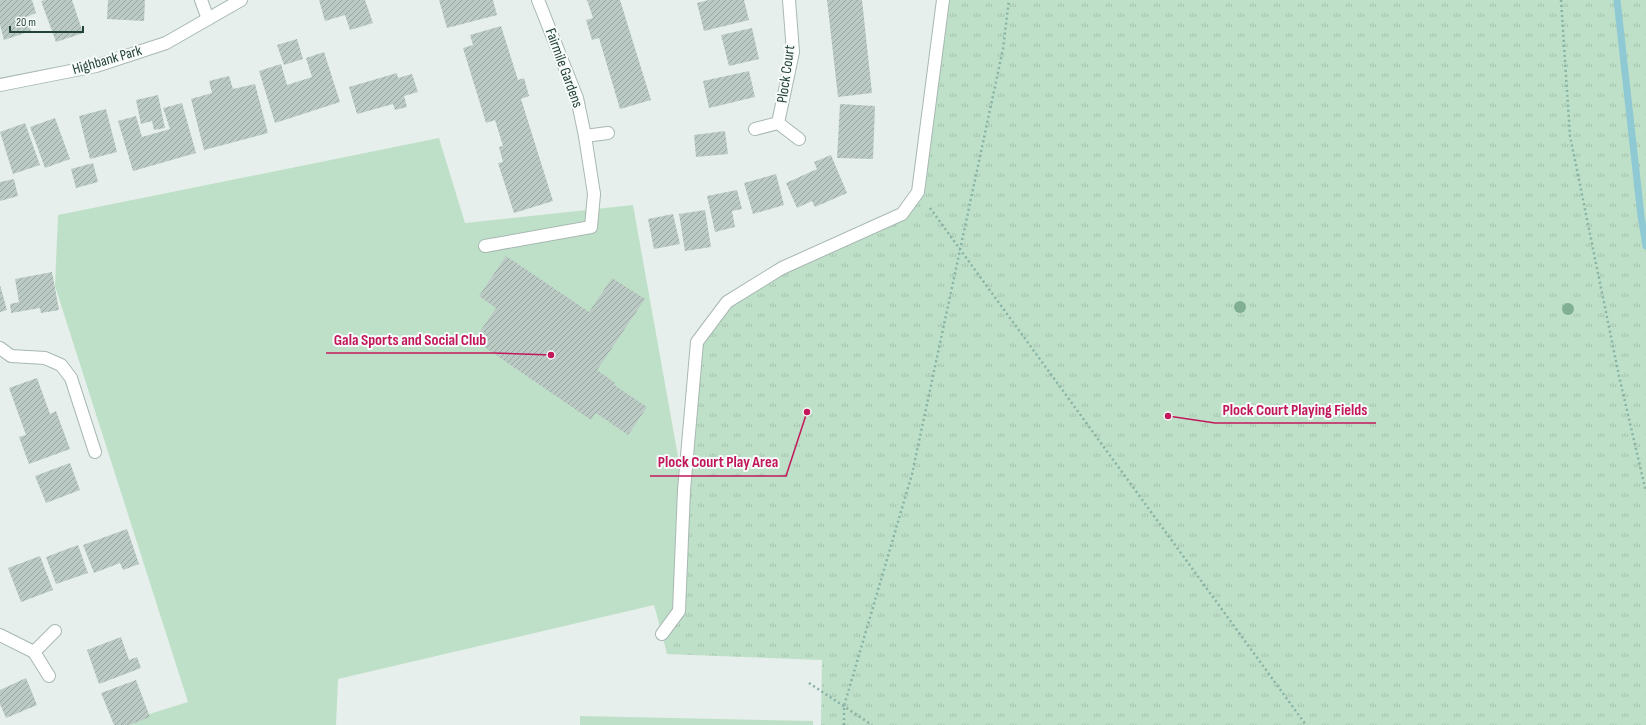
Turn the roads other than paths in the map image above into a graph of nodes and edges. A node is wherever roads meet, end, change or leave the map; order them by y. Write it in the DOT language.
graph roads {
  1 [pos="201,0"];
  2 [pos="241,0"];
  3 [pos="538,0"];
  4 [pos="789,0"];
  5 [pos="943,0"];
  6 [pos="208,19"];
  7 [pos="0,84"];
  8 [pos="778,123"];
  9 [pos="755,129"];
  10 [pos="608,133"];
  11 [pos="585,136"];
  12 [pos="799,139"];
  13 [pos="485,246"];
  14 [pos="0,348"];
  15 [pos="95,452"];
  16 [pos="55,631"];
  17 [pos="662,634"];
  18 [pos="0,635"];
  19 [pos="34,652"];
  20 [pos="49,676"];
  1 -- 6 [label="street"];
  2 -- 6 [label="street, Highbank Park"];
  3 -- 11 [label="street, Fairmile Gardens"];
  4 -- 8 [label="street, Plock Court"];
  5 -- 17 [label="street"];
  6 -- 7 [label="street, Highbank Park"];
  8 -- 9 [label="street, Plock Court"];
  8 -- 12 [label="street, Plock Court"];
  10 -- 11 [label="street"];
  11 -- 13 [label="street, Fairmile Gardens"];
  14 -- 15 [label="street"];
  16 -- 19 [label="street"];
  18 -- 19 [label="street"];
  19 -- 20 [label="street"];
}
